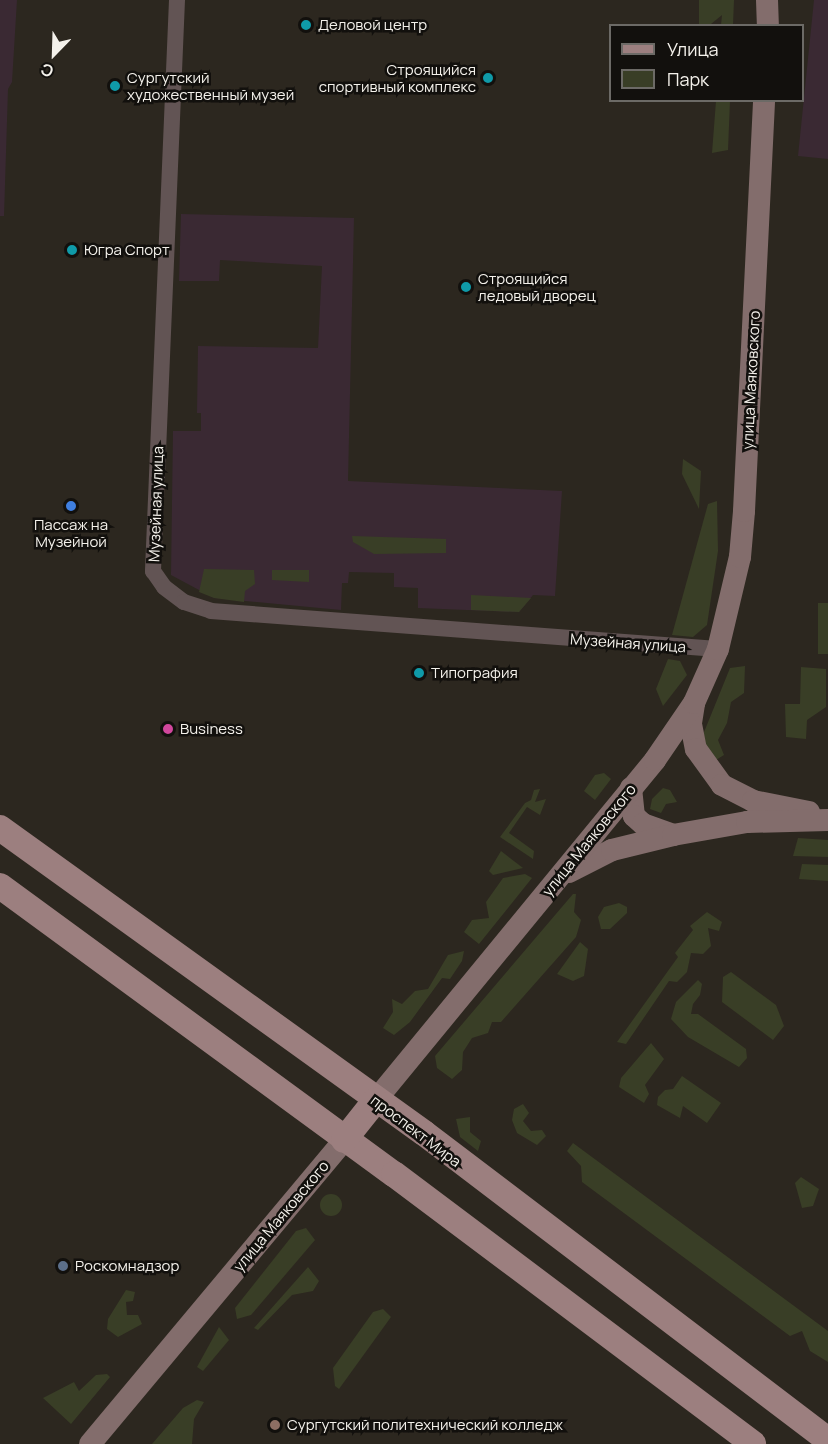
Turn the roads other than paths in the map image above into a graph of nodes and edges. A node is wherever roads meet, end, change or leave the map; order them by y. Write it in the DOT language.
graph roads {
  1 [pos="177,0"];
  2 [pos="764,102"];
  3 [pos="718,649"];
  4 [pos="694,703"];
  5 [pos="631,788"];
  6 [pos="828,818"];
  7 [pos="0,828"];
  8 [pos="673,835"];
  9 [pos="557,879"];
  10 [pos="0,886"];
  11 [pos="375,1101"];
  12 [pos="344,1140"];
  13 [pos="828,1440"];
  14 [pos="90,1444"];
  15 [pos="753,1444"];
  1 -- 3 [label="street, Музейная улица"];
  2 -- 3 [label="main road, улица Маяковского"];
  3 -- 4 [label="main road, улица Маяковского"];
  4 -- 5 [label="main road, улица Маяковского"];
  4 -- 6 [label="main road"];
  5 -- 8 [label="main road"];
  5 -- 9 [label="main road, улица Маяковского"];
  6 -- 8 [label="main road"];
  7 -- 11 [label="main road, проспект Мира"];
  8 -- 9 [label="main road"];
  9 -- 11 [label="main road, улица Маяковского"];
  10 -- 12 [label="main road"];
  11 -- 12 [label="main road, улица Маяковского"];
  11 -- 13 [label="main road, проспект Мира"];
  12 -- 14 [label="main road, улица Маяковского"];
  12 -- 15 [label="main road"];
}
